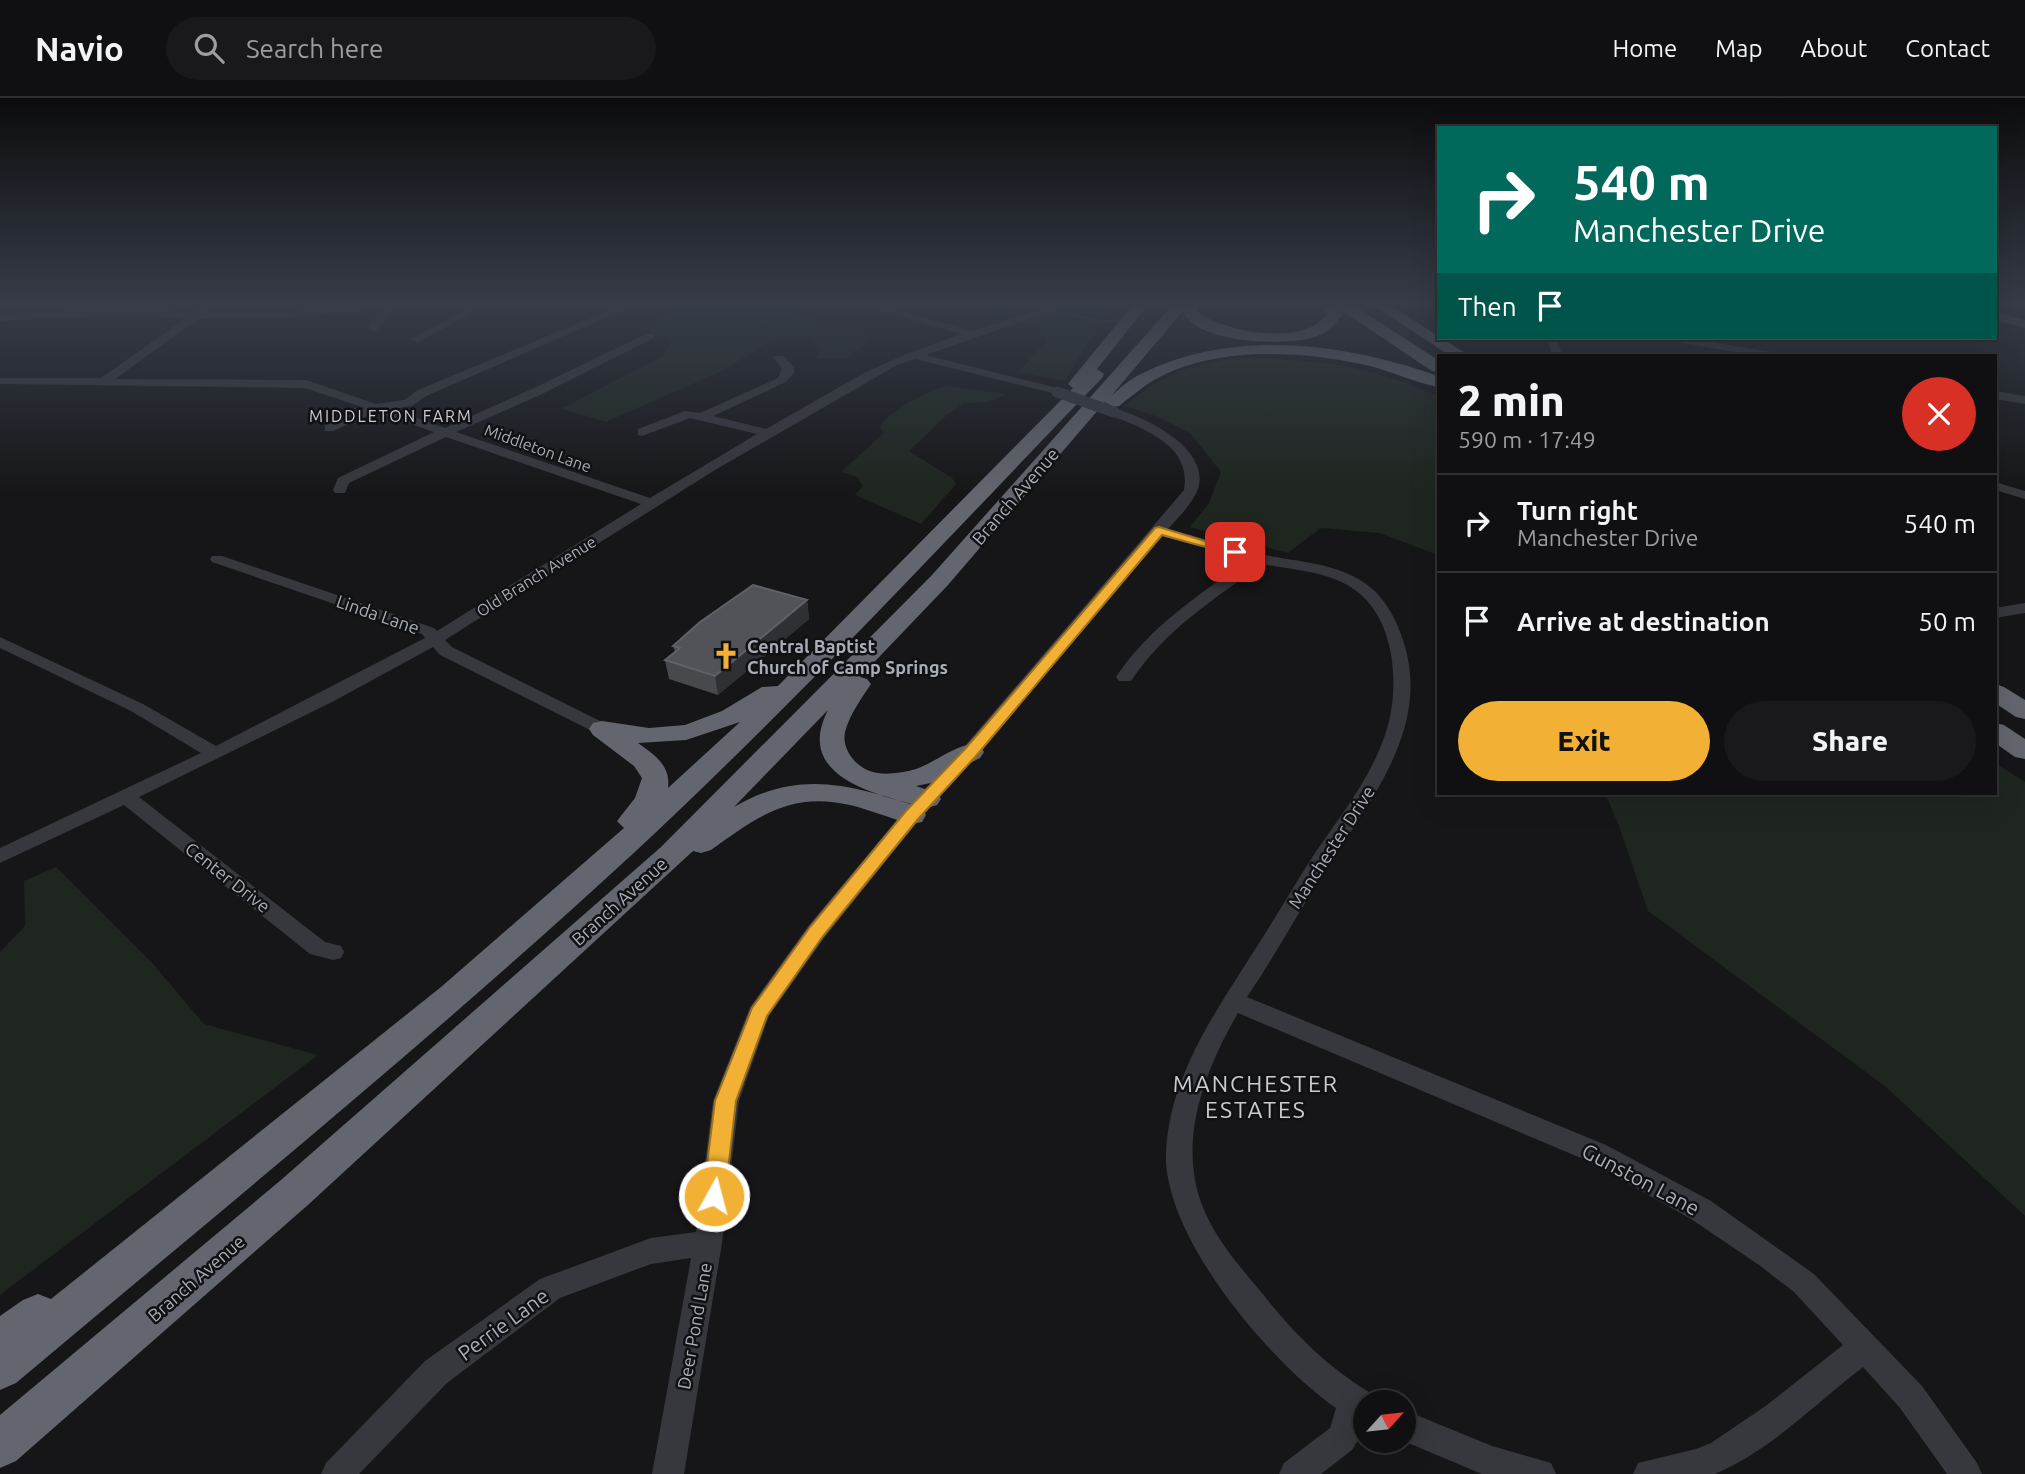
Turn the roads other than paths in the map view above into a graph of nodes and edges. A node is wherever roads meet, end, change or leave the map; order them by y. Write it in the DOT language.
graph roads {
  1 [pos="125,366"];
  2 [pos="485,366"];
  3 [pos="589,366"];
  4 [pos="787,366"];
  5 [pos="887,366"];
  6 [pos="955,366"];
  7 [pos="1092,366"];
  8 [pos="1103,366"];
  9 [pos="1127,366"];
  10 [pos="1169,366"];
  11 [pos="1391,366"];
  12 [pos="106,380"];
  13 [pos="0,381"];
  14 [pos="1437,382"];
  15 [pos="1997,396"];
  16 [pos="2025,401"];
  17 [pos="376,408"];
  18 [pos="702,417"];
  19 [pos="329,428"];
  20 [pos="446,432"];
  21 [pos="642,432"];
  22 [pos="766,433"];
  23 [pos="1037,435"];
  24 [pos="1997,487"];
  25 [pos="340,489"];
  26 [pos="2025,495"];
  27 [pos="653,504"];
  28 [pos="1008,504"];
  29 [pos="1159,531"];
  30 [pos="217,559"];
  31 [pos="1260,559"];
  32 [pos="940,580"];
  33 [pos="2025,608"];
  34 [pos="1997,613"];
  35 [pos="861,614"];
  36 [pos="434,640"];
  37 [pos="0,642"];
  38 [pos="1125,677"];
  39 [pos="1997,693"];
  40 [pos="2025,711"];
  41 [pos="602,730"];
  42 [pos="1997,732"];
  43 [pos="2025,751"];
  44 [pos="970,752"];
  45 [pos="215,754"];
  46 [pos="869,780"];
  47 [pos="125,796"];
  48 [pos="920,807"];
  49 [pos="0,856"];
  50 [pos="532,925"];
  51 [pos="582,933"];
  52 [pos="333,952"];
  53 [pos="1233,1001"];
  54 [pos="323,1105"];
  55 [pos="708,1243"];
  56 [pos="0,1342"];
  57 [pos="1866,1346"];
  58 [pos="0,1368"];
  59 [pos="1353,1399"];
  60 [pos="1353,1418"];
  61 [pos="1416,1431"];
  62 [pos="0,1445"];
  63 [pos="337,1474"];
  64 [pos="668,1474"];
  65 [pos="1295,1474"];
  66 [pos="1540,1474"];
  67 [pos="1649,1474"];
  68 [pos="1966,1474"];
  1 -- 12 [label="street"];
  2 -- 17 [label="street"];
  3 -- 20 [label="street"];
  4 -- 18 [label="street"];
  5 -- 22 [label="street, Old Branch Avenue"];
  6 -- 29 [label="street, bridge"];
  7 -- 23 [label="highway"];
  8 -- 23 [label="highway, Branch Avenue"];
  9 -- 28 [label="highway, Branch Avenue"];
  10 -- 28 [label="highway"];
  11 -- 14 [label="highway"];
  12 -- 13 [label="street, Middleton Lane"];
  12 -- 17 [label="street, Middleton Lane"];
  15 -- 16 [label="street"];
  17 -- 19 [label="street"];
  17 -- 20 [label="street, Middleton Lane"];
  18 -- 21 [label="street"];
  18 -- 22 [label="street"];
  20 -- 25 [label="street"];
  20 -- 27 [label="street, Middleton Lane"];
  22 -- 27 [label="street, Old Branch Avenue"];
  23 -- 35 [label="highway, Branch Avenue"];
  24 -- 26 [label="street"];
  27 -- 36 [label="street, Old Branch Avenue"];
  28 -- 32 [label="highway, Branch Avenue"];
  29 -- 31 [label="street, Manchester Drive"];
  29 -- 44 [label="street, Deer Pond Lane"];
  30 -- 36 [label="street, Linda Lane"];
  31 -- 38 [label="street"];
  31 -- 53 [label="street, Manchester Drive"];
  32 -- 46 [label="highway"];
  32 -- 51 [label="highway, Branch Avenue"];
  33 -- 34 [label="street"];
  35 -- 41 [label="highway"];
  35 -- 50 [label="highway, Branch Avenue"];
  36 -- 41 [label="street, Linda Lane"];
  36 -- 45 [label="street, Old Branch Avenue"];
  37 -- 45 [label="street"];
  39 -- 40 [label="highway"];
  41 -- 50 [label="highway"];
  42 -- 43 [label="highway"];
  44 -- 46 [label="highway"];
  44 -- 48 [label="street, Deer Pond Lane"];
  45 -- 47 [label="street, Old Branch Avenue"];
  46 -- 48 [label="highway"];
  47 -- 49 [label="street, Old Branch Avenue"];
  47 -- 52 [label="street, Center Drive"];
  48 -- 51 [label="highway"];
  48 -- 55 [label="street, Deer Pond Lane"];
  50 -- 54 [label="highway, Branch Avenue"];
  51 -- 62 [label="highway, Branch Avenue"];
  53 -- 57 [label="street, Gunston Lane"];
  53 -- 59 [label="street, Manchester Drive"];
  54 -- 56 [label="highway"];
  54 -- 58 [label="highway, Branch Avenue"];
  55 -- 63 [label="street, Perrie Lane"];
  55 -- 64 [label="street, Deer Pond Lane"];
  57 -- 67 [label="street"];
  57 -- 68 [label="street, Gunston Lane"];
  60 -- 65 [label="street"];
  61 -- 66 [label="street"];
}
